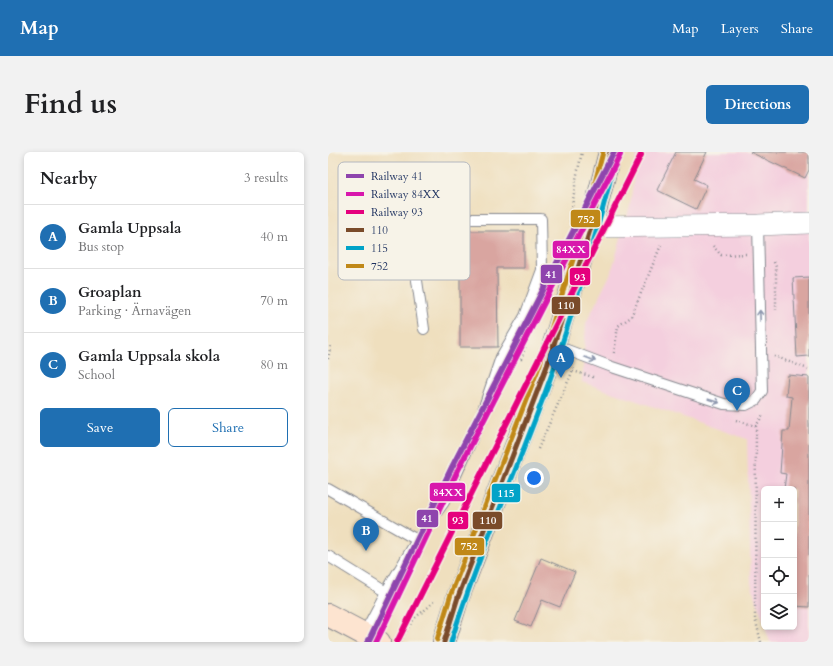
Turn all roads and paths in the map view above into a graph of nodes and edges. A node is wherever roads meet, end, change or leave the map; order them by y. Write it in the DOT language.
graph roads {
  1 [pos="582,152"];
  2 [pos="610,152"];
  3 [pos="470,219"];
  4 [pos="809,223"];
  5 [pos="758,225"];
  6 [pos="592,227"];
  7 [pos="569,228"];
  8 [pos="662,242"];
  9 [pos="712,244"];
  10 [pos="758,254"];
  11 [pos="417,280"];
  12 [pos="776,315"];
  13 [pos="424,329"];
  14 [pos="331,344"];
  15 [pos="554,346"];
  16 [pos="775,350"];
  17 [pos="328,359"];
  18 [pos="775,364"];
  19 [pos="612,368"];
  20 [pos="767,407"];
  21 [pos="328,489"];
  22 [pos="417,540"];
  23 [pos="328,556"];
  24 [pos="386,592"];
  25 [pos="438,594"];
  26 [pos="328,616"];
  27 [pos="372,638"];
  28 [pos="401,642"];
  29 [pos="444,642"];
  30 [pos="761,642"];
  1 -- 7 [label="path"];
  2 -- 6 [label="main road"];
  3 -- 22 [label="lane"];
  4 -- 5 [label="street"];
  5 -- 6 [label="street"];
  5 -- 10 [label="lane"];
  6 -- 15 [label="main road"];
  8 -- 19 [label="path"];
  9 -- 10 [label="path"];
  10 -- 12 [label="path"];
  19 -- 10 [label="lane, one-way"];
  11 -- 13 [label="lane"];
  14 -- 17 [label="path"];
  15 -- 19 [label="lane, one-way"];
  15 -- 29 [label="main road"];
  16 -- 18 [label="path"];
  20 -- 30 [label="path"];
  21 -- 22 [label="lane"];
  22 -- 24 [label="lane"];
  23 -- 24 [label="lane"];
  24 -- 27 [label="lane"];
  25 -- 28 [label="path"];
  26 -- 27 [label="main road"];
}
